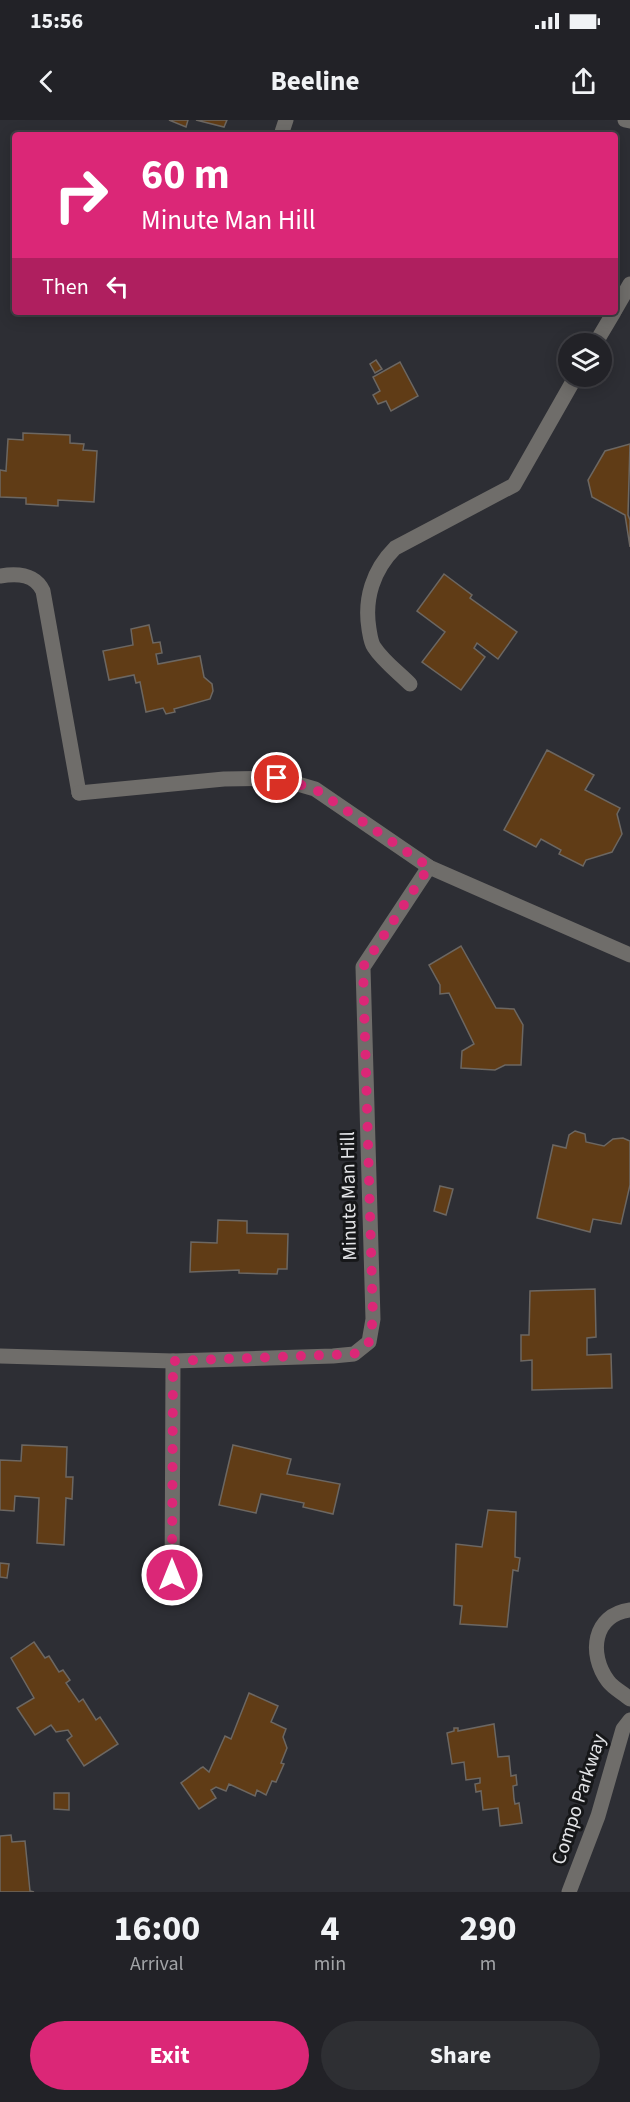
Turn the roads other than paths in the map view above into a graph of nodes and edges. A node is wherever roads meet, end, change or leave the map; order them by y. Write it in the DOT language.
graph roads {
  1 [pos="625,120"];
  2 [pos="630,121"];
  3 [pos="630,284"];
  4 [pos="618,304"];
  5 [pos="612,315"];
  6 [pos="601,333"];
  7 [pos="570,387"];
  8 [pos="0,576"];
  9 [pos="410,684"];
  10 [pos="429,867"];
  11 [pos="630,955"];
  12 [pos="0,1356"];
  13 [pos="173,1361"];
  14 [pos="172,1598"];
  15 [pos="630,1610"];
  16 [pos="630,1699"];
  17 [pos="630,1720"];
  18 [pos="569,1892"];
  1 -- 2 [label="street"];
  3 -- 4 [label="street"];
  5 -- 6 [label="street"];
  7 -- 9 [label="street"];
  8 -- 10 [label="street"];
  10 -- 11 [label="street"];
  10 -- 13 [label="street, Minute Man Hill"];
  12 -- 13 [label="street, Minute Man Hill"];
  13 -- 14 [label="street"];
  15 -- 16 [label="street"];
  17 -- 18 [label="street, Compo Parkway"];
}
